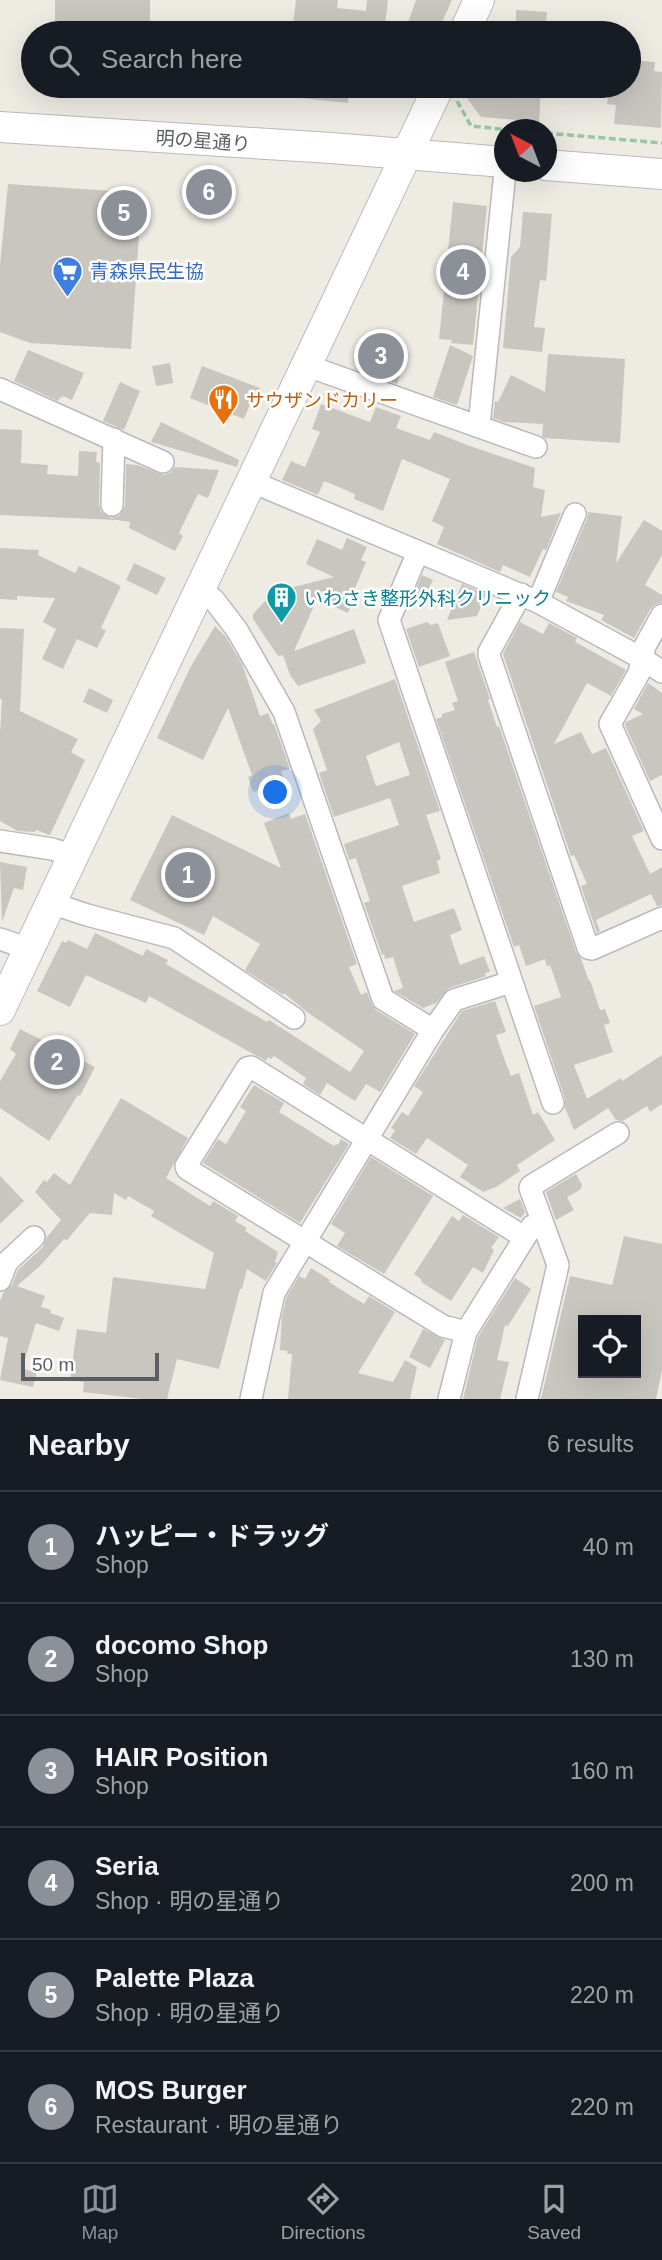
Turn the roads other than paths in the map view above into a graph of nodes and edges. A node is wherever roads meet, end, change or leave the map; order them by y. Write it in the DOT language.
graph roads {
  1 [pos="479,0"];
  2 [pos="469,21"];
  3 [pos="444,98"];
  4 [pos="0,127"];
  5 [pos="405,154"];
  6 [pos="494,161"];
  7 [pos="557,166"];
  8 [pos="662,174"];
  9 [pos="504,182"];
  10 [pos="305,365"];
  11 [pos="0,389"];
  12 [pos="479,425"];
  13 [pos="114,439"];
  14 [pos="536,447"];
  15 [pos="163,462"];
  16 [pos="250,481"];
  17 [pos="112,505"];
  18 [pos="576,514"];
  19 [pos="418,552"];
  20 [pos="200,588"];
  21 [pos="530,598"];
  22 [pos="662,615"];
  23 [pos="643,659"];
  24 [pos="662,672"];
  25 [pos="662,839"];
  26 [pos="0,841"];
  27 [pos="73,856"];
  28 [pos="51,902"];
  29 [pos="662,918"];
  30 [pos="0,939"];
  31 [pos="29,949"];
  32 [pos="511,982"];
  33 [pos="0,1010"];
  34 [pos="294,1018"];
  35 [pos="433,1030"];
  36 [pos="553,1103"];
  37 [pos="618,1133"];
  38 [pos="368,1139"];
  39 [pos="541,1218"];
  40 [pos="34,1237"];
  41 [pos="524,1237"];
  42 [pos="305,1242"];
  43 [pos="0,1280"];
  44 [pos="466,1332"];
  45 [pos="251,1399"];
  46 [pos="449,1399"];
  47 [pos="527,1399"];
  1 -- 2 [label="street"];
  3 -- 5 [label="street"];
  4 -- 5 [label="street, 明の星通り"];
  5 -- 6 [label="street, 明の星通り"];
  5 -- 10 [label="street"];
  7 -- 8 [label="street"];
  9 -- 12 [label="street"];
  10 -- 12 [label="street"];
  10 -- 16 [label="street"];
  11 -- 13 [label="street"];
  12 -- 14 [label="street"];
  13 -- 15 [label="street"];
  13 -- 17 [label="street"];
  16 -- 19 [label="street"];
  16 -- 20 [label="street"];
  18 -- 21 [label="street"];
  19 -- 21 [label="street"];
  19 -- 32 [label="street"];
  20 -- 27 [label="street"];
  20 -- 35 [label="street"];
  21 -- 23 [label="street"];
  21 -- 29 [label="street"];
  22 -- 23 [label="street"];
  23 -- 24 [label="street"];
  23 -- 25 [label="street"];
  26 -- 27 [label="street"];
  27 -- 28 [label="street"];
  28 -- 31 [label="street"];
  28 -- 34 [label="street"];
  30 -- 31 [label="street"];
  31 -- 33 [label="street"];
  32 -- 35 [label="street"];
  32 -- 36 [label="street"];
  35 -- 38 [label="street"];
  37 -- 39 [label="street"];
  38 -- 41 [label="street"];
  38 -- 42 [label="street"];
  38 -- 42 [label="street"];
  39 -- 41 [label="street"];
  39 -- 47 [label="street"];
  40 -- 43 [label="street"];
  41 -- 44 [label="street"];
  42 -- 44 [label="street"];
  42 -- 45 [label="street"];
  44 -- 46 [label="street"];
}
